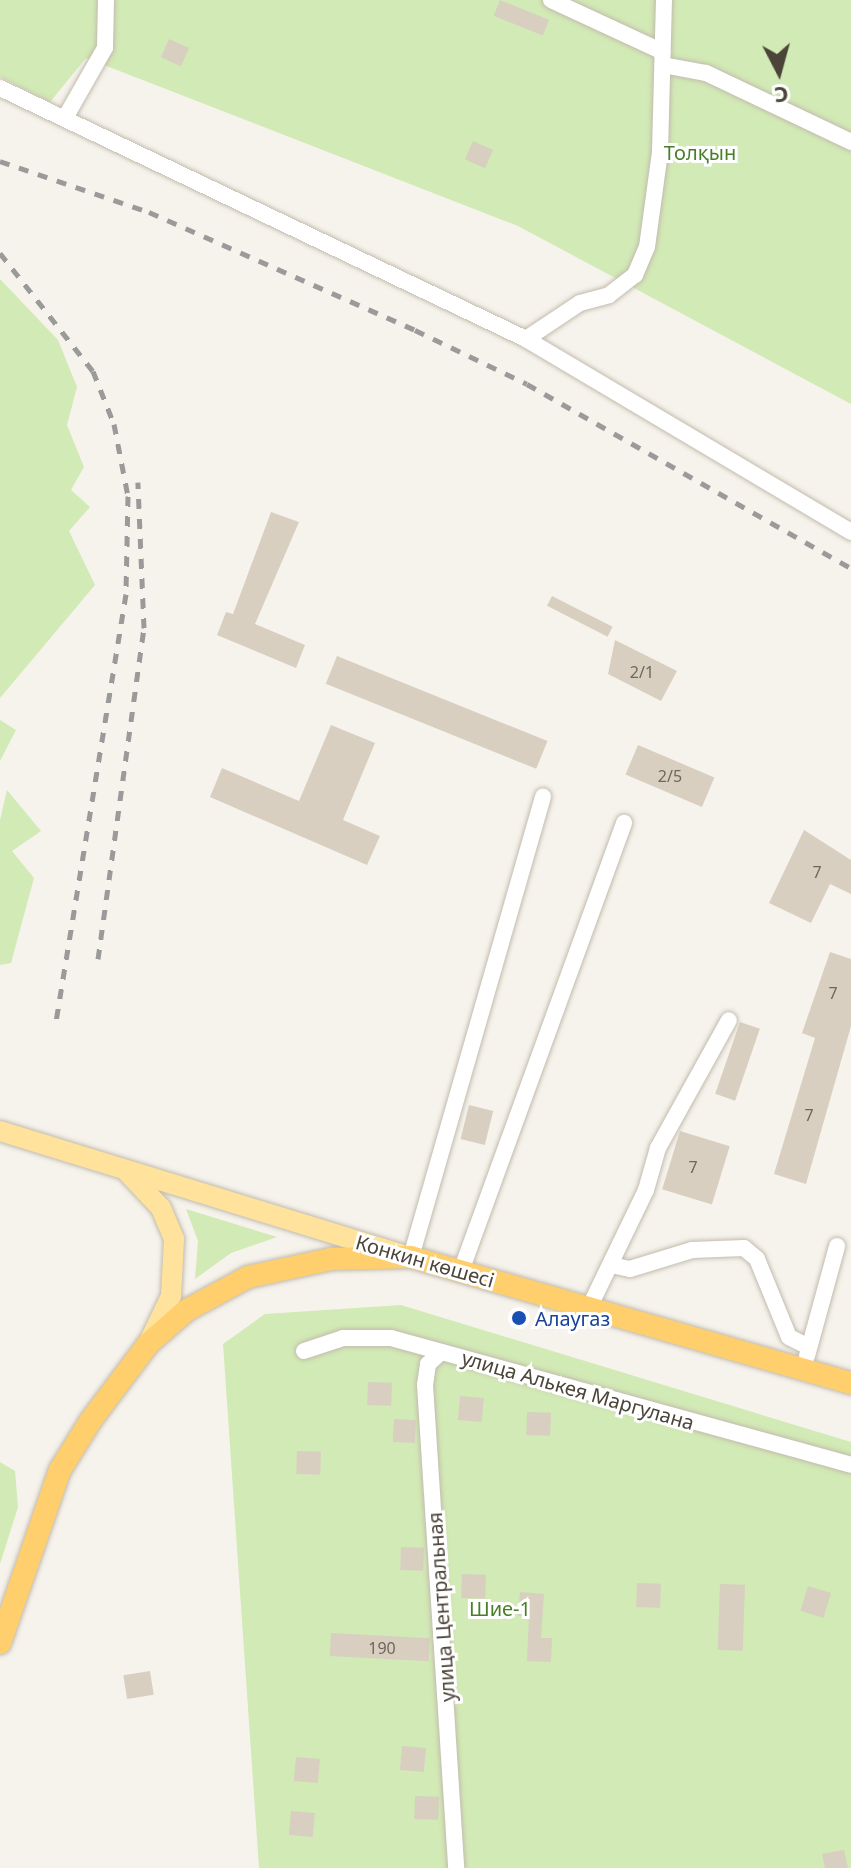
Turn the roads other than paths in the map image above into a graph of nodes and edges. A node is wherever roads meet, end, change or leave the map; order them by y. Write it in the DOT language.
graph roads {
  1 [pos="106,0"];
  2 [pos="551,0"];
  3 [pos="664,0"];
  4 [pos="663,59"];
  5 [pos="0,88"];
  6 [pos="65,118"];
  7 [pos="851,142"];
  8 [pos="526,339"];
  9 [pos="851,532"];
  10 [pos="543,797"];
  11 [pos="624,823"];
  12 [pos="729,1020"];
  13 [pos="0,1131"];
  14 [pos="126,1170"];
  15 [pos="837,1246"];
  16 [pos="411,1257"];
  17 [pos="611,1265"];
  18 [pos="461,1271"];
  19 [pos="589,1308"];
  20 [pos="148,1344"];
  21 [pos="809,1347"];
  22 [pos="304,1351"];
  23 [pos="441,1352"];
  24 [pos="803,1369"];
  25 [pos="851,1383"];
  26 [pos="851,1465"];
  27 [pos="0,1643"];
  28 [pos="456,1868"];
  1 -- 6 [label="street"];
  2 -- 4 [label="street"];
  3 -- 4 [label="street"];
  4 -- 7 [label="street"];
  4 -- 8 [label="street"];
  5 -- 6 [label="street"];
  6 -- 8 [label="street"];
  8 -- 9 [label="street"];
  10 -- 16 [label="street"];
  11 -- 18 [label="street"];
  12 -- 17 [label="street"];
  13 -- 14 [label="main road, Конкин көшесі"];
  14 -- 16 [label="main road, Конкин көшесі"];
  14 -- 20 [label="main road"];
  15 -- 21 [label="street"];
  16 -- 18 [label="highway, Конкин көшесі"];
  16 -- 20 [label="highway"];
  17 -- 19 [label="street"];
  17 -- 21 [label="street"];
  18 -- 19 [label="highway, Конкин көшесі"];
  19 -- 24 [label="highway, Конкин көшесі"];
  20 -- 27 [label="highway"];
  21 -- 24 [label="street"];
  22 -- 23 [label="street, улица Алькея Маргулана"];
  23 -- 26 [label="street, улица Алькея Маргулана"];
  23 -- 28 [label="street, улица Центральная"];
  24 -- 25 [label="highway, Конкин көшесі"];
}
